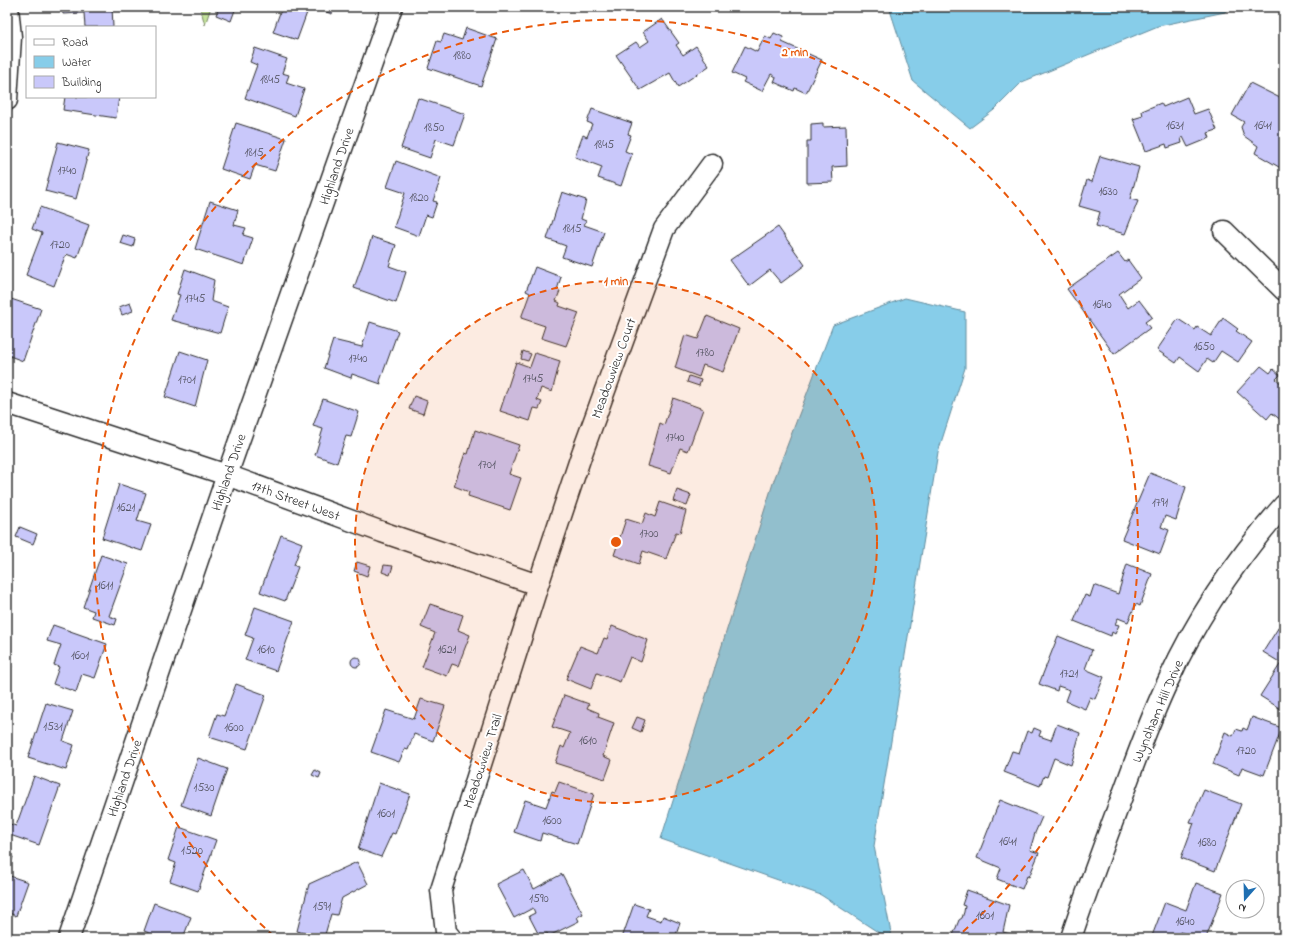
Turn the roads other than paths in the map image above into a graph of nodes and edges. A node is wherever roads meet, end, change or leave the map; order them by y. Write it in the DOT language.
graph roads {
  1 [pos="8,7"];
  2 [pos="392,7"];
  3 [pos="7,100"];
  4 [pos="712,164"];
  5 [pos="1224,231"];
  6 [pos="1284,290"];
  7 [pos="7,403"];
  8 [pos="227,475"];
  9 [pos="1284,505"];
  10 [pos="538,585"];
  11 [pos="70,938"];
  12 [pos="451,938"];
  13 [pos="1070,938"];
  1 -- 3 [label="street"];
  2 -- 8 [label="street, Highland Drive"];
  4 -- 10 [label="street, Meadowview Court"];
  5 -- 6 [label="street"];
  7 -- 8 [label="street, 17th Street West"];
  8 -- 10 [label="street, 17th Street West"];
  8 -- 11 [label="street, Highland Drive"];
  9 -- 13 [label="street, Wyndham Hill Drive"];
  10 -- 12 [label="street, Meadowview Trail"];
}
